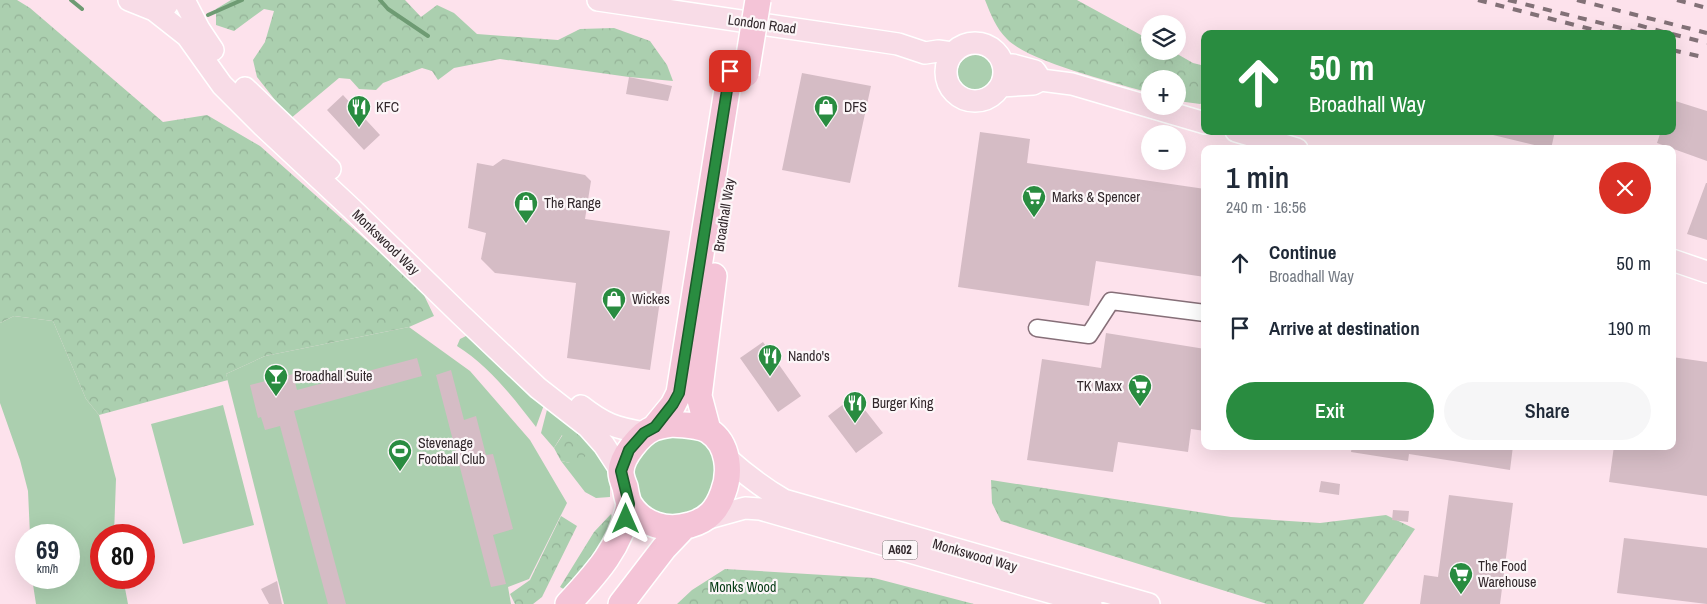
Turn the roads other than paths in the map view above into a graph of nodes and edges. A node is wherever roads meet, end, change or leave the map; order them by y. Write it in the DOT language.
graph roads {
  1 [pos="129,0"];
  2 [pos="184,0"];
  3 [pos="598,0"];
  4 [pos="742,0"];
  5 [pos="758,0"];
  6 [pos="164,5"];
  7 [pos="925,53"];
  8 [pos="952,54"];
  9 [pos="1003,65"];
  10 [pos="738,73"];
  11 [pos="946,77"];
  12 [pos="1041,80"];
  13 [pos="1001,86"];
  14 [pos="1201,121"];
  15 [pos="1250,135"];
  16 [pos="1283,145"];
  17 [pos="1676,261"];
  18 [pos="1707,272"];
  19 [pos="1201,312"];
  20 [pos="1036,328"];
  21 [pos="650,430"];
  22 [pos="708,430"];
  23 [pos="728,458"];
  24 [pos="621,471"];
  25 [pos="629,504"];
  26 [pos="709,518"];
  27 [pos="684,527"];
  28 [pos="568,604"];
  29 [pos="621,604"];
  30 [pos="1091,604"];
  31 [pos="1149,604"];
  1 -- 6 [label="main road, Monkswood Way"];
  2 -- 21 [label="main road, Monkswood Way"];
  3 -- 7 [label="main road, London Road"];
  4 -- 10 [label="highway, Broadhall Way"];
  5 -- 10 [label="highway, Broadhall Way, bridge"];
  6 -- 24 [label="main road, Monkswood Way"];
  7 -- 8 [label="main road, London Road"];
  7 -- 11 [label="main road"];
  8 -- 9 [label="main road"];
  8 -- 11 [label="main road"];
  9 -- 12 [label="main road"];
  9 -- 13 [label="main road"];
  10 -- 21 [label="highway, Broadhall Way"];
  10 -- 22 [label="highway, Broadhall Way"];
  11 -- 13 [label="main road"];
  12 -- 13 [label="main road"];
  12 -- 14 [label="main road"];
  15 -- 16 [label="main road"];
  17 -- 18 [label="main road"];
  19 -- 20 [label="street"];
  21 -- 22 [label="highway"];
  21 -- 24 [label="highway"];
  22 -- 23 [label="highway"];
  23 -- 26 [label="highway"];
  23 -- 31 [label="main road, Monkswood Way / A602"];
  24 -- 25 [label="highway"];
  25 -- 27 [label="highway"];
  25 -- 28 [label="highway"];
  26 -- 27 [label="highway"];
  26 -- 30 [label="main road, Monkswood Way / A602"];
  27 -- 29 [label="highway"];
}
